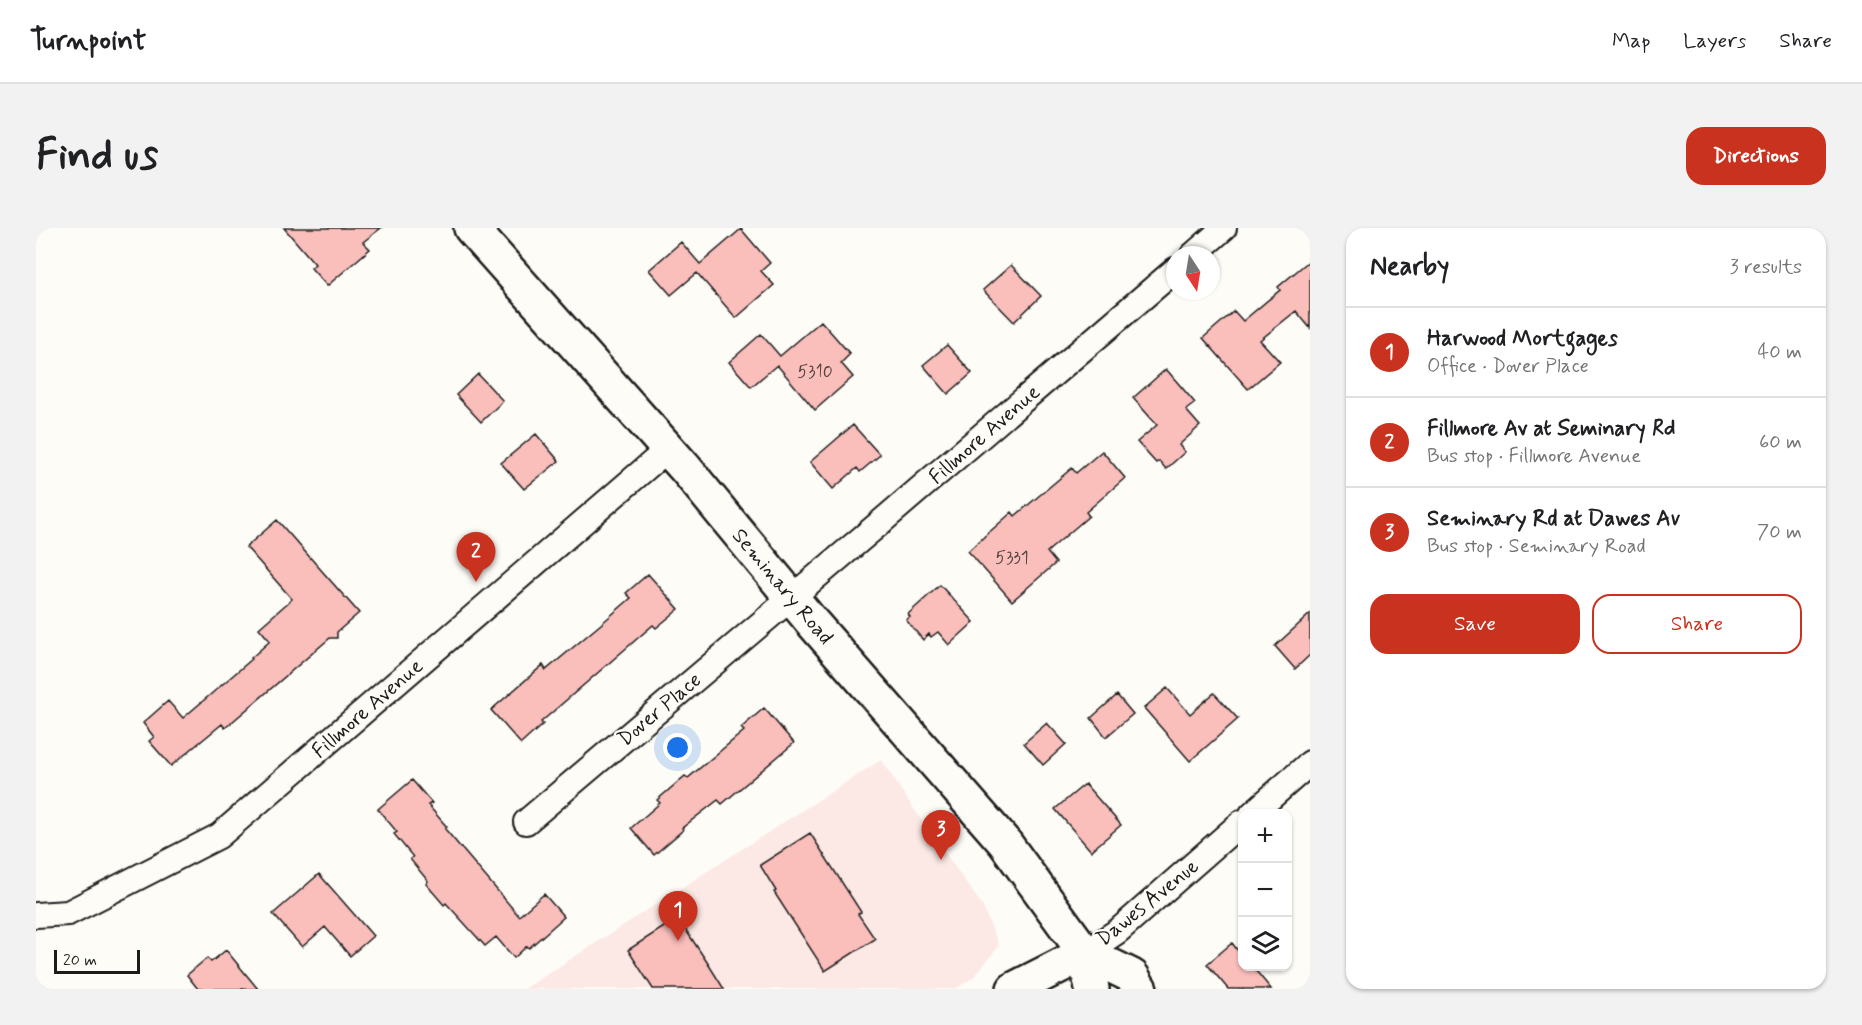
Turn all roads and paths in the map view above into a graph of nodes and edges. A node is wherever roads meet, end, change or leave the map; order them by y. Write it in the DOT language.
graph roads {
  1 [pos="471,228"];
  2 [pos="1224,228"];
  3 [pos="1203,246"];
  4 [pos="1166,278"];
  5 [pos="668,449"];
  6 [pos="792,597"];
  7 [pos="1310,763"];
  8 [pos="1257,809"];
  9 [pos="526,822"];
  10 [pos="1238,826"];
  11 [pos="36,915"];
  12 [pos="1085,953"];
  13 [pos="1014,989"];
  14 [pos="1092,989"];
  15 [pos="1140,989"];
  1 -- 5 [label="main road, Seminary Road"];
  2 -- 3 [label="street"];
  4 -- 6 [label="street, Fillmore Avenue"];
  5 -- 6 [label="main road, Seminary Road"];
  5 -- 11 [label="street, Fillmore Avenue"];
  6 -- 9 [label="street, Dover Place"];
  6 -- 12 [label="main road, Seminary Road"];
  7 -- 8 [label="street"];
  10 -- 12 [label="street, Dawes Avenue"];
  12 -- 13 [label="main road, Dawes Avenue"];
  12 -- 14 [label="main road, Seminary Road"];
  12 -- 15 [label="main road, Seminary Road"];
}
